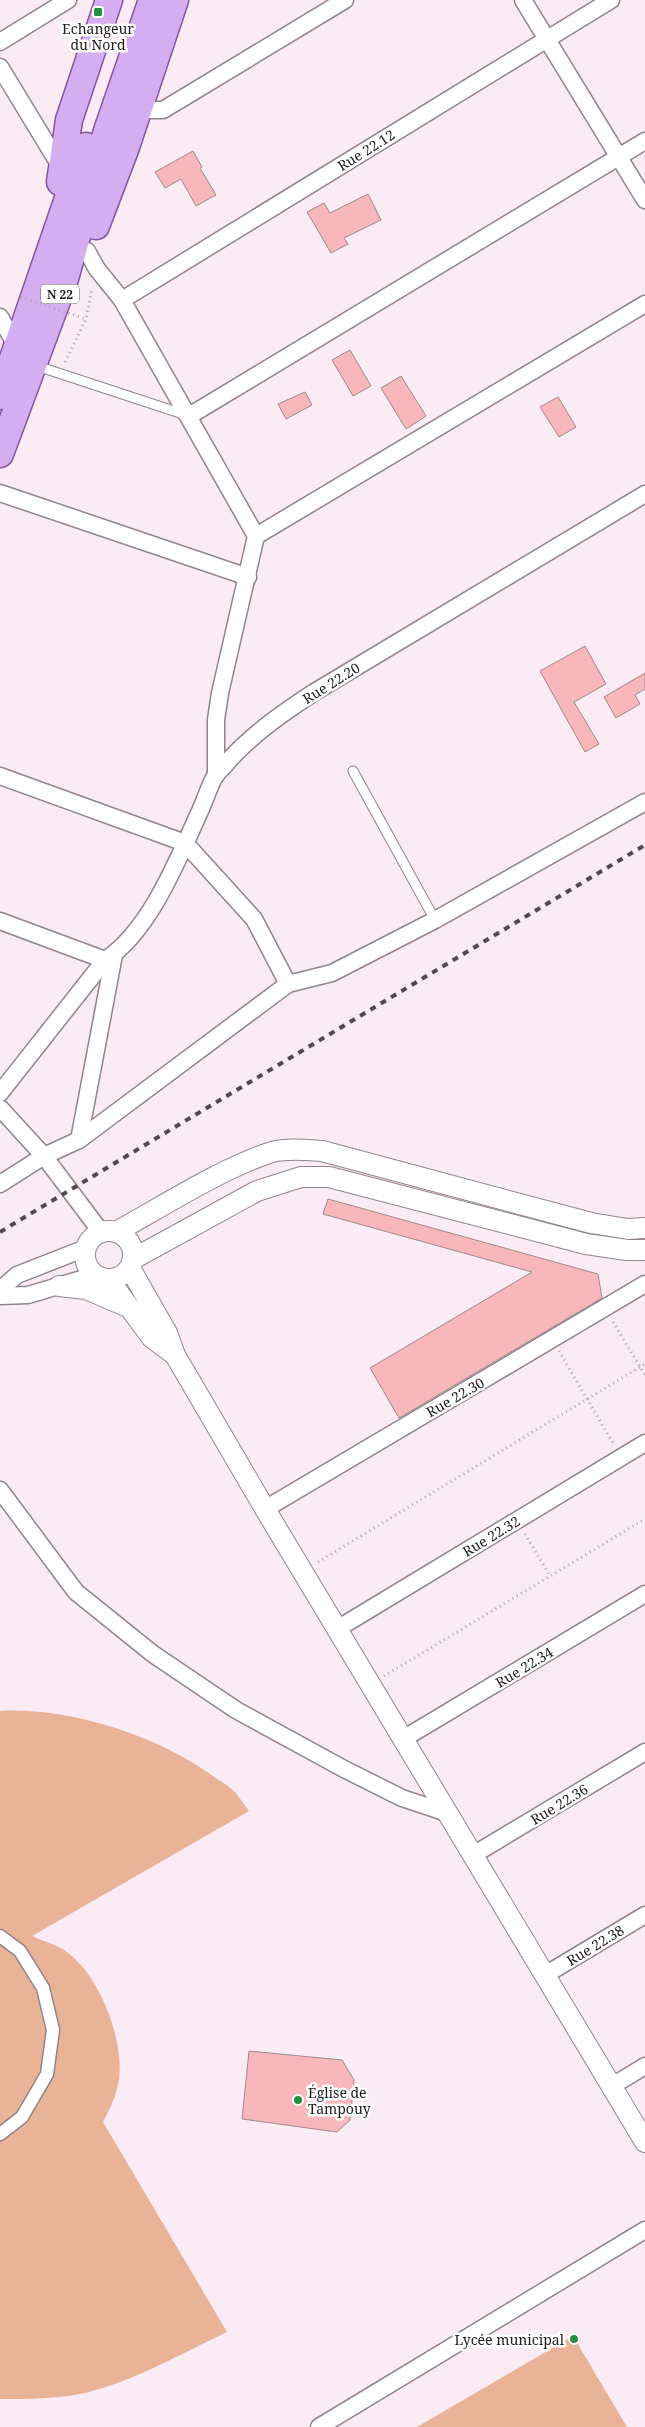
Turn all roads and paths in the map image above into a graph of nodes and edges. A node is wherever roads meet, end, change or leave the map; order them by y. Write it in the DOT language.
graph roads {
  1 [pos="68,0"];
  2 [pos="109,0"];
  3 [pos="138,0"];
  4 [pos="152,0"];
  5 [pos="175,0"];
  6 [pos="345,0"];
  7 [pos="523,0"];
  8 [pos="611,0"];
  9 [pos="546,38"];
  10 [pos="0,42"];
  11 [pos="0,66"];
  12 [pos="138,110"];
  13 [pos="100,128"];
  14 [pos="645,141"];
  15 [pos="618,157"];
  16 [pos="64,171"];
  17 [pos="645,200"];
  18 [pos="92,260"];
  19 [pos="52,279"];
  20 [pos="21,297"];
  21 [pos="122,300"];
  22 [pos="645,304"];
  23 [pos="0,317"];
  24 [pos="86,319"];
  25 [pos="25,356"];
  26 [pos="59,374"];
  27 [pos="0,396"];
  28 [pos="189,416"];
  29 [pos="0,454"];
  30 [pos="0,493"];
  31 [pos="645,494"];
  32 [pos="256,536"];
  33 [pos="248,578"];
  34 [pos="352,771"];
  35 [pos="216,775"];
  36 [pos="0,776"];
  37 [pos="645,802"];
  38 [pos="185,843"];
  39 [pos="435,920"];
  40 [pos="0,921"];
  41 [pos="109,958"];
  42 [pos="288,984"];
  43 [pos="0,1093"];
  44 [pos="0,1108"];
  45 [pos="79,1140"];
  46 [pos="44,1156"];
  47 [pos="0,1184"];
  48 [pos="645,1228"];
  49 [pos="108,1232"];
  50 [pos="86,1248"];
  51 [pos="645,1250"];
  52 [pos="132,1264"];
  53 [pos="102,1278"];
  54 [pos="645,1284"];
  55 [pos="59,1286"];
  56 [pos="0,1290"];
  57 [pos="0,1296"];
  58 [pos="129,1307"];
  59 [pos="605,1308"];
  60 [pos="553,1340"];
  61 [pos="175,1355"];
  62 [pos="645,1364"];
  63 [pos="640,1367"];
  64 [pos="645,1374"];
  65 [pos="588,1398"];
  66 [pos="645,1443"];
  67 [pos="620,1458"];
  68 [pos="0,1490"];
  69 [pos="265,1509"];
  70 [pos="645,1519"];
  71 [pos="517,1520"];
  72 [pos="302,1571"];
  73 [pos="550,1576"];
  74 [pos="645,1594"];
  75 [pos="337,1629"];
  76 [pos="370,1684"];
  77 [pos="403,1739"];
  78 [pos="645,1752"];
  79 [pos="448,1813"];
  80 [pos="473,1855"];
  81 [pos="645,1915"];
  82 [pos="0,1936"];
  83 [pos="545,1975"];
  84 [pos="645,2066"];
  85 [pos="612,2086"];
  86 [pos="0,2134"];
  87 [pos="645,2142"];
  88 [pos="645,2230"];
  89 [pos="319,2427"];
  1 -- 10 [label="street"];
  2 -- 16 [label="main road"];
  3 -- 13 [label="main road, N 22"];
  4 -- 13 [label="main road, N 22"];
  5 -- 12 [label="main road"];
  6 -- 12 [label="street"];
  7 -- 9 [label="street"];
  8 -- 9 [label="street, Rue 22.12"];
  9 -- 15 [label="street"];
  9 -- 21 [label="street, Rue 22.12"];
  11 -- 16 [label="street"];
  12 -- 18 [label="main road"];
  13 -- 19 [label="main road, N 22"];
  14 -- 15 [label="street"];
  15 -- 17 [label="street"];
  15 -- 28 [label="street"];
  16 -- 19 [label="main road"];
  18 -- 19 [label="main road"];
  18 -- 21 [label="street"];
  18 -- 24 [label="path"];
  19 -- 25 [label="main road, N 22"];
  20 -- 24 [label="path, bridge"];
  21 -- 28 [label="street"];
  22 -- 32 [label="street"];
  23 -- 25 [label="street"];
  24 -- 26 [label="path"];
  25 -- 26 [label="lane"];
  25 -- 27 [label="main road, N 22"];
  25 -- 29 [label="main road, N 22"];
  26 -- 28 [label="lane"];
  28 -- 32 [label="street"];
  30 -- 33 [label="street"];
  31 -- 35 [label="street, Rue 22.20"];
  32 -- 33 [label="street"];
  33 -- 35 [label="street"];
  34 -- 39 [label="lane"];
  35 -- 38 [label="street, Rue 22.20"];
  36 -- 38 [label="street"];
  37 -- 39 [label="street"];
  38 -- 41 [label="street, Rue 22.20"];
  38 -- 42 [label="street"];
  39 -- 42 [label="street"];
  40 -- 41 [label="street"];
  41 -- 43 [label="street, Rue 22.20"];
  41 -- 45 [label="street"];
  42 -- 45 [label="street"];
  44 -- 46 [label="street"];
  45 -- 46 [label="street"];
  46 -- 47 [label="street"];
  46 -- 49 [label="street"];
  48 -- 49 [label="street"];
  49 -- 50 [label="street"];
  49 -- 52 [label="street"];
  50 -- 53 [label="street"];
  50 -- 56 [label="street"];
  51 -- 52 [label="street"];
  52 -- 53 [label="street"];
  52 -- 61 [label="street"];
  53 -- 55 [label="street"];
  53 -- 58 [label="street"];
  54 -- 59 [label="street, Rue 22.30"];
  55 -- 57 [label="street"];
  55 -- 58 [label="street"];
  58 -- 61 [label="street"];
  59 -- 60 [label="street, Rue 22.30"];
  59 -- 63 [label="path"];
  60 -- 65 [label="path"];
  60 -- 69 [label="street, Rue 22.30"];
  61 -- 69 [label="street"];
  62 -- 63 [label="path"];
  63 -- 64 [label="path"];
  63 -- 65 [label="path"];
  65 -- 67 [label="path"];
  65 -- 72 [label="path"];
  66 -- 67 [label="street, Rue 22.32"];
  67 -- 71 [label="street, Rue 22.32"];
  68 -- 79 [label="street"];
  69 -- 72 [label="street"];
  70 -- 73 [label="path"];
  71 -- 73 [label="path"];
  71 -- 75 [label="street, Rue 22.32"];
  72 -- 75 [label="street"];
  73 -- 76 [label="path"];
  74 -- 77 [label="street, Rue 22.34"];
  75 -- 76 [label="street"];
  76 -- 77 [label="street"];
  77 -- 79 [label="street"];
  78 -- 80 [label="street, Rue 22.36"];
  79 -- 80 [label="street"];
  80 -- 83 [label="street"];
  81 -- 83 [label="street, Rue 22.38"];
  82 -- 86 [label="street"];
  83 -- 85 [label="street"];
  84 -- 85 [label="street"];
  85 -- 87 [label="street"];
  88 -- 89 [label="street"];
}
